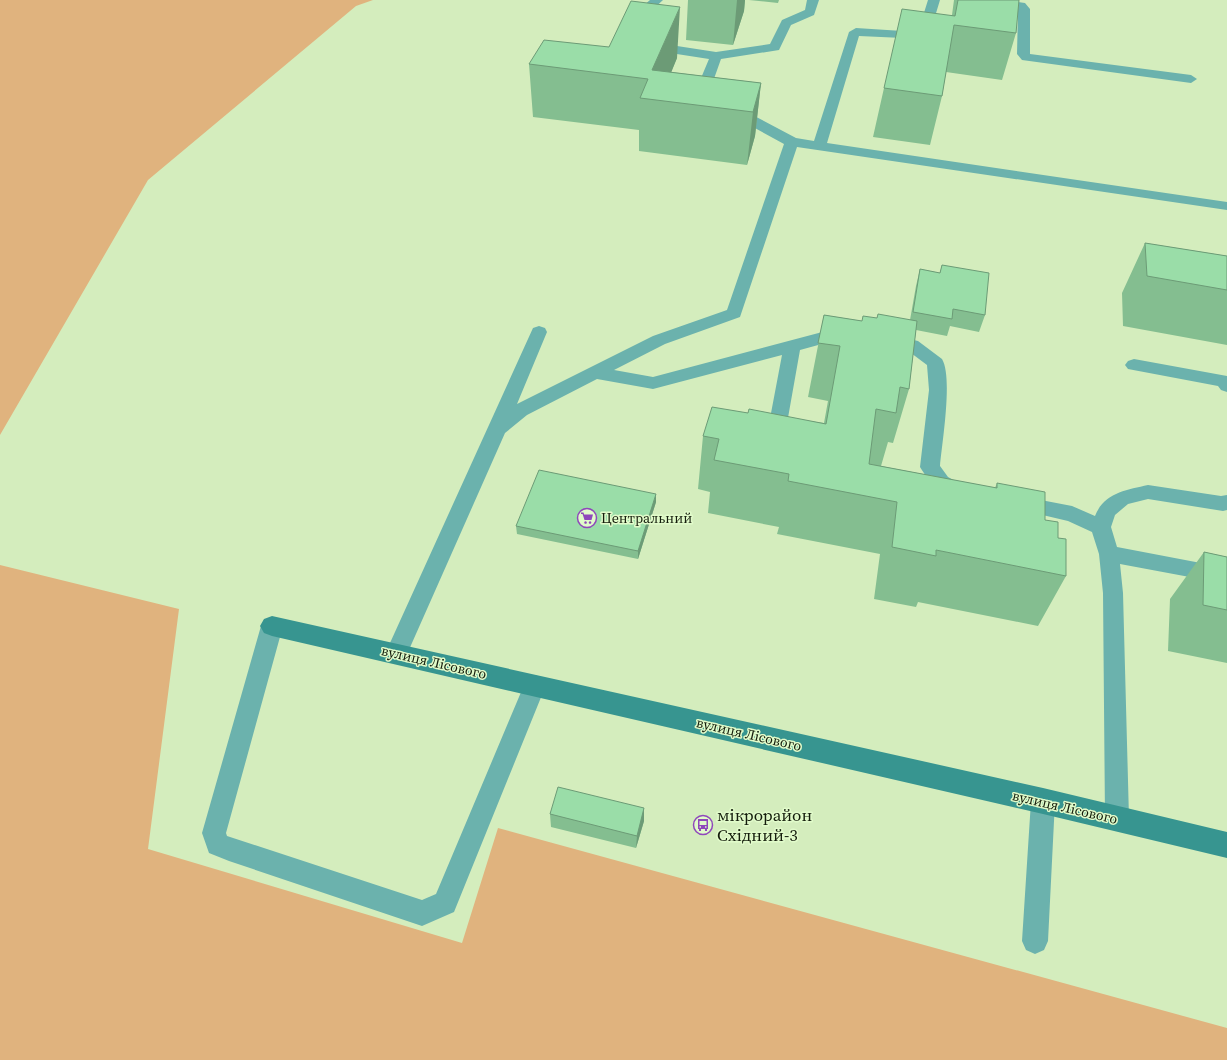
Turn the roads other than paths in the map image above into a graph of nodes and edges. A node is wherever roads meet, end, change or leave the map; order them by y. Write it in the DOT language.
graph roads {
  1 [pos="657,0"];
  2 [pos="813,0"];
  3 [pos="934,0"];
  4 [pos="976,0"];
  5 [pos="626,30"];
  6 [pos="635,43"];
  7 [pos="716,56"];
  8 [pos="1191,79"];
  9 [pos="792,142"];
  10 [pos="819,146"];
  11 [pos="1227,206"];
  12 [pos="538,332"];
  13 [pos="792,346"];
  14 [pos="1134,365"];
  15 [pos="596,373"];
  16 [pos="1227,386"];
  17 [pos="498,429"];
  18 [pos="777,429"];
  19 [pos="977,496"];
  20 [pos="1000,500"];
  21 [pos="1227,502"];
  22 [pos="1101,527"];
  23 [pos="1110,554"];
  24 [pos="1227,576"];
  25 [pos="272,626"];
  26 [pos="396,654"];
  27 [pos="535,685"];
  28 [pos="1044,801"];
  29 [pos="1117,818"];
  30 [pos="1227,845"];
  31 [pos="1035,941"];
  1 -- 5 [label="lane"];
  2 -- 7 [label="lane"];
  3 -- 10 [label="lane"];
  4 -- 8 [label="lane"];
  6 -- 7 [label="lane"];
  7 -- 9 [label="lane"];
  9 -- 10 [label="lane"];
  9 -- 15 [label="lane"];
  10 -- 11 [label="lane"];
  12 -- 17 [label="lane"];
  13 -- 15 [label="lane"];
  13 -- 18 [label="lane"];
  13 -- 19 [label="lane"];
  14 -- 16 [label="lane"];
  15 -- 17 [label="lane"];
  17 -- 26 [label="lane"];
  20 -- 22 [label="lane"];
  21 -- 22 [label="lane"];
  22 -- 23 [label="lane"];
  23 -- 24 [label="lane"];
  23 -- 29 [label="lane"];
  25 -- 26 [label="street, вулиця Лісового"];
  25 -- 27 [label="lane"];
  26 -- 27 [label="street, вулиця Лісового"];
  27 -- 28 [label="street, вулиця Лісового"];
  28 -- 29 [label="street, вулиця Лісового"];
  28 -- 31 [label="lane"];
  29 -- 30 [label="street, вулиця Лісового"];
}
